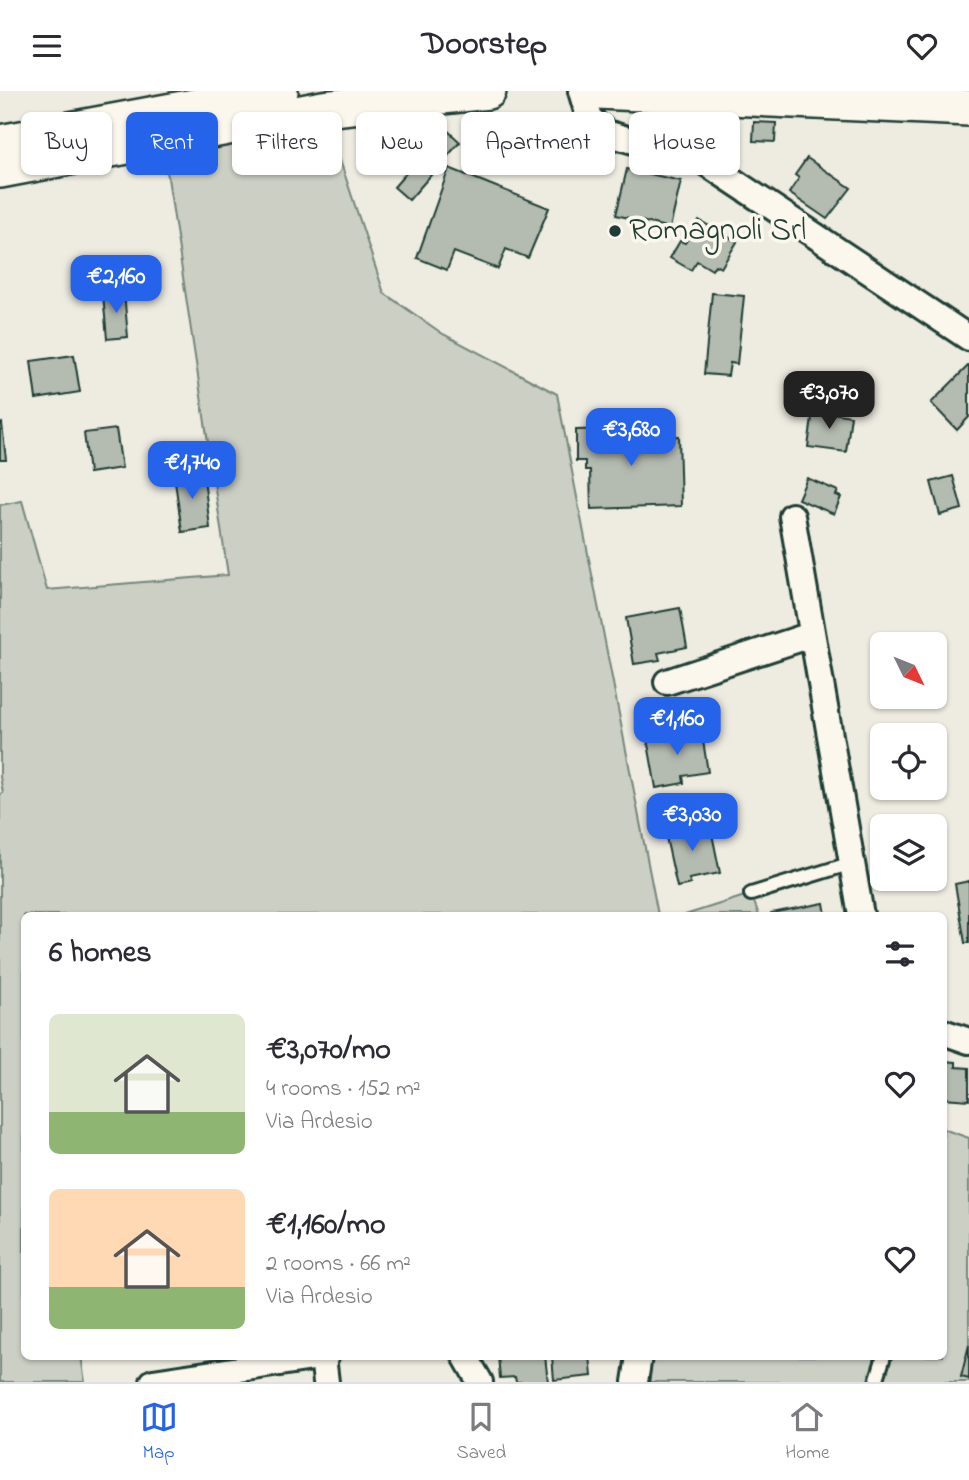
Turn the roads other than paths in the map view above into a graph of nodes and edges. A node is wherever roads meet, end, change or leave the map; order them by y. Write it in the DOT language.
graph roads {
  1 [pos="280,91"];
  2 [pos="488,91"];
  3 [pos="581,91"];
  4 [pos="597,91"];
  5 [pos="969,108"];
  6 [pos="0,143"];
  7 [pos="0,170"];
  8 [pos="969,338"];
  9 [pos="792,516"];
  10 [pos="811,635"];
  11 [pos="667,683"];
  12 [pos="852,863"];
  13 [pos="751,894"];
  14 [pos="861,912"];
  15 [pos="947,1033"];
  16 [pos="969,1041"];
  17 [pos="303,1360"];
  18 [pos="324,1360"];
  19 [pos="467,1360"];
  20 [pos="638,1360"];
  21 [pos="883,1360"];
  22 [pos="153,1382"];
  23 [pos="326,1382"];
  24 [pos="480,1382"];
  25 [pos="635,1382"];
  26 [pos="876,1382"];
  1 -- 6 [label="main road"];
  2 -- 7 [label="main road"];
  3 -- 8 [label="street"];
  4 -- 5 [label="main road"];
  9 -- 10 [label="street"];
  10 -- 11 [label="street"];
  10 -- 12 [label="street"];
  12 -- 13 [label="lane"];
  12 -- 14 [label="street"];
  15 -- 16 [label="street"];
  17 -- 22 [label="street"];
  18 -- 23 [label="street"];
  19 -- 24 [label="street"];
  20 -- 25 [label="street"];
  21 -- 26 [label="lane"];
}
